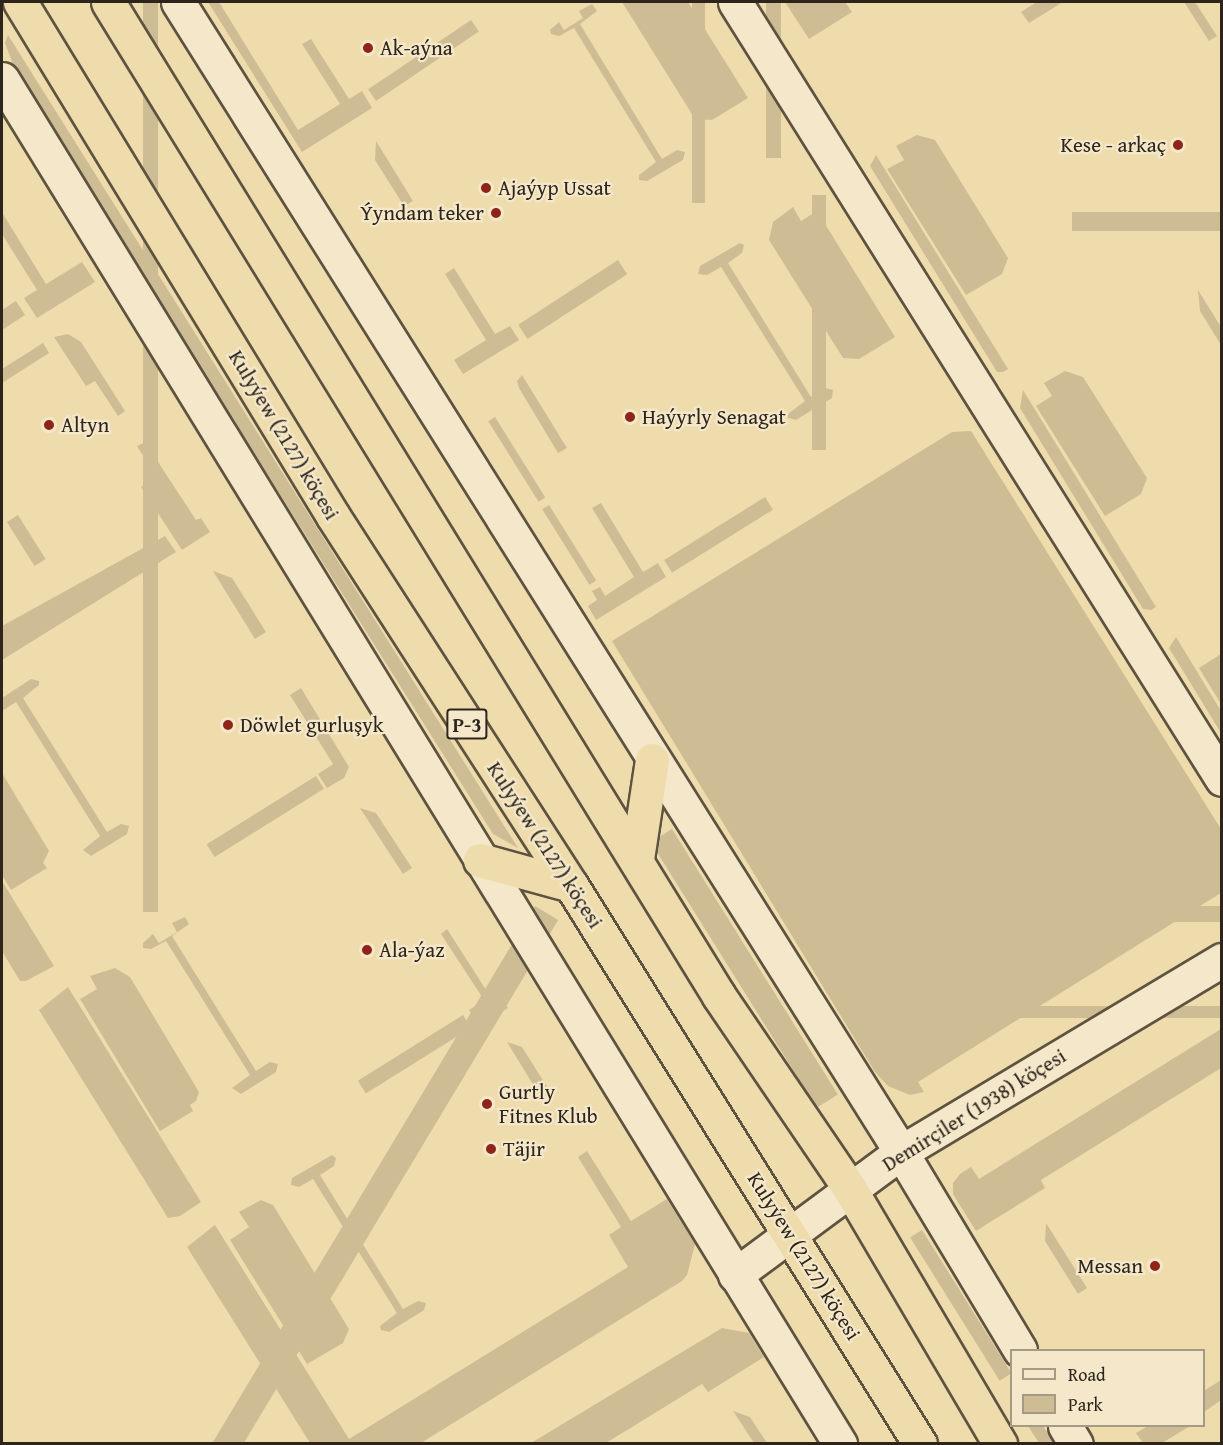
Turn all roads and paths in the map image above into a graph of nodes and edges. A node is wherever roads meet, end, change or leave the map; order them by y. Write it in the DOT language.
graph roads {
  1 [pos="20,2"];
  2 [pos="108,2"];
  3 [pos="178,2"];
  4 [pos="735,2"];
  5 [pos="2,79"];
  6 [pos="652,760"];
  7 [pos="1221,779"];
  8 [pos="637,859"];
  9 [pos="480,861"];
  10 [pos="571,885"];
  11 [pos="1221,960"];
  12 [pos="901,1152"];
  13 [pos="850,1189"];
  14 [pos="790,1233"];
  15 [pos="735,1275"];
  16 [pos="1019,1349"];
  17 [pos="1066,1427"];
  18 [pos="840,1443"];
  19 [pos="920,1443"];
  20 [pos="1000,1443"];
  21 [pos="1076,1443"];
  1 -- 10 [label="highway, Kulyýew (2127) köçesi / P-3"];
  2 -- 8 [label="highway"];
  3 -- 6 [label="street"];
  4 -- 7 [label="street"];
  5 -- 9 [label="street"];
  6 -- 8 [label="highway"];
  6 -- 12 [label="street"];
  8 -- 13 [label="highway"];
  9 -- 10 [label="highway"];
  9 -- 15 [label="street"];
  10 -- 14 [label="highway, Kulyýew (2127) köçesi / P-3"];
  11 -- 12 [label="street, Demirçiler (1938) köçesi"];
  12 -- 13 [label="street, Demirçiler (1938) köçesi"];
  12 -- 16 [label="street"];
  13 -- 14 [label="street, Demirçiler (1938) köçesi"];
  13 -- 20 [label="highway"];
  14 -- 15 [label="street, Demirçiler (1938) köçesi"];
  14 -- 19 [label="highway, Kulyýew (2127) köçesi / P-3"];
  15 -- 18 [label="street"];
  17 -- 21 [label="street"];
}
